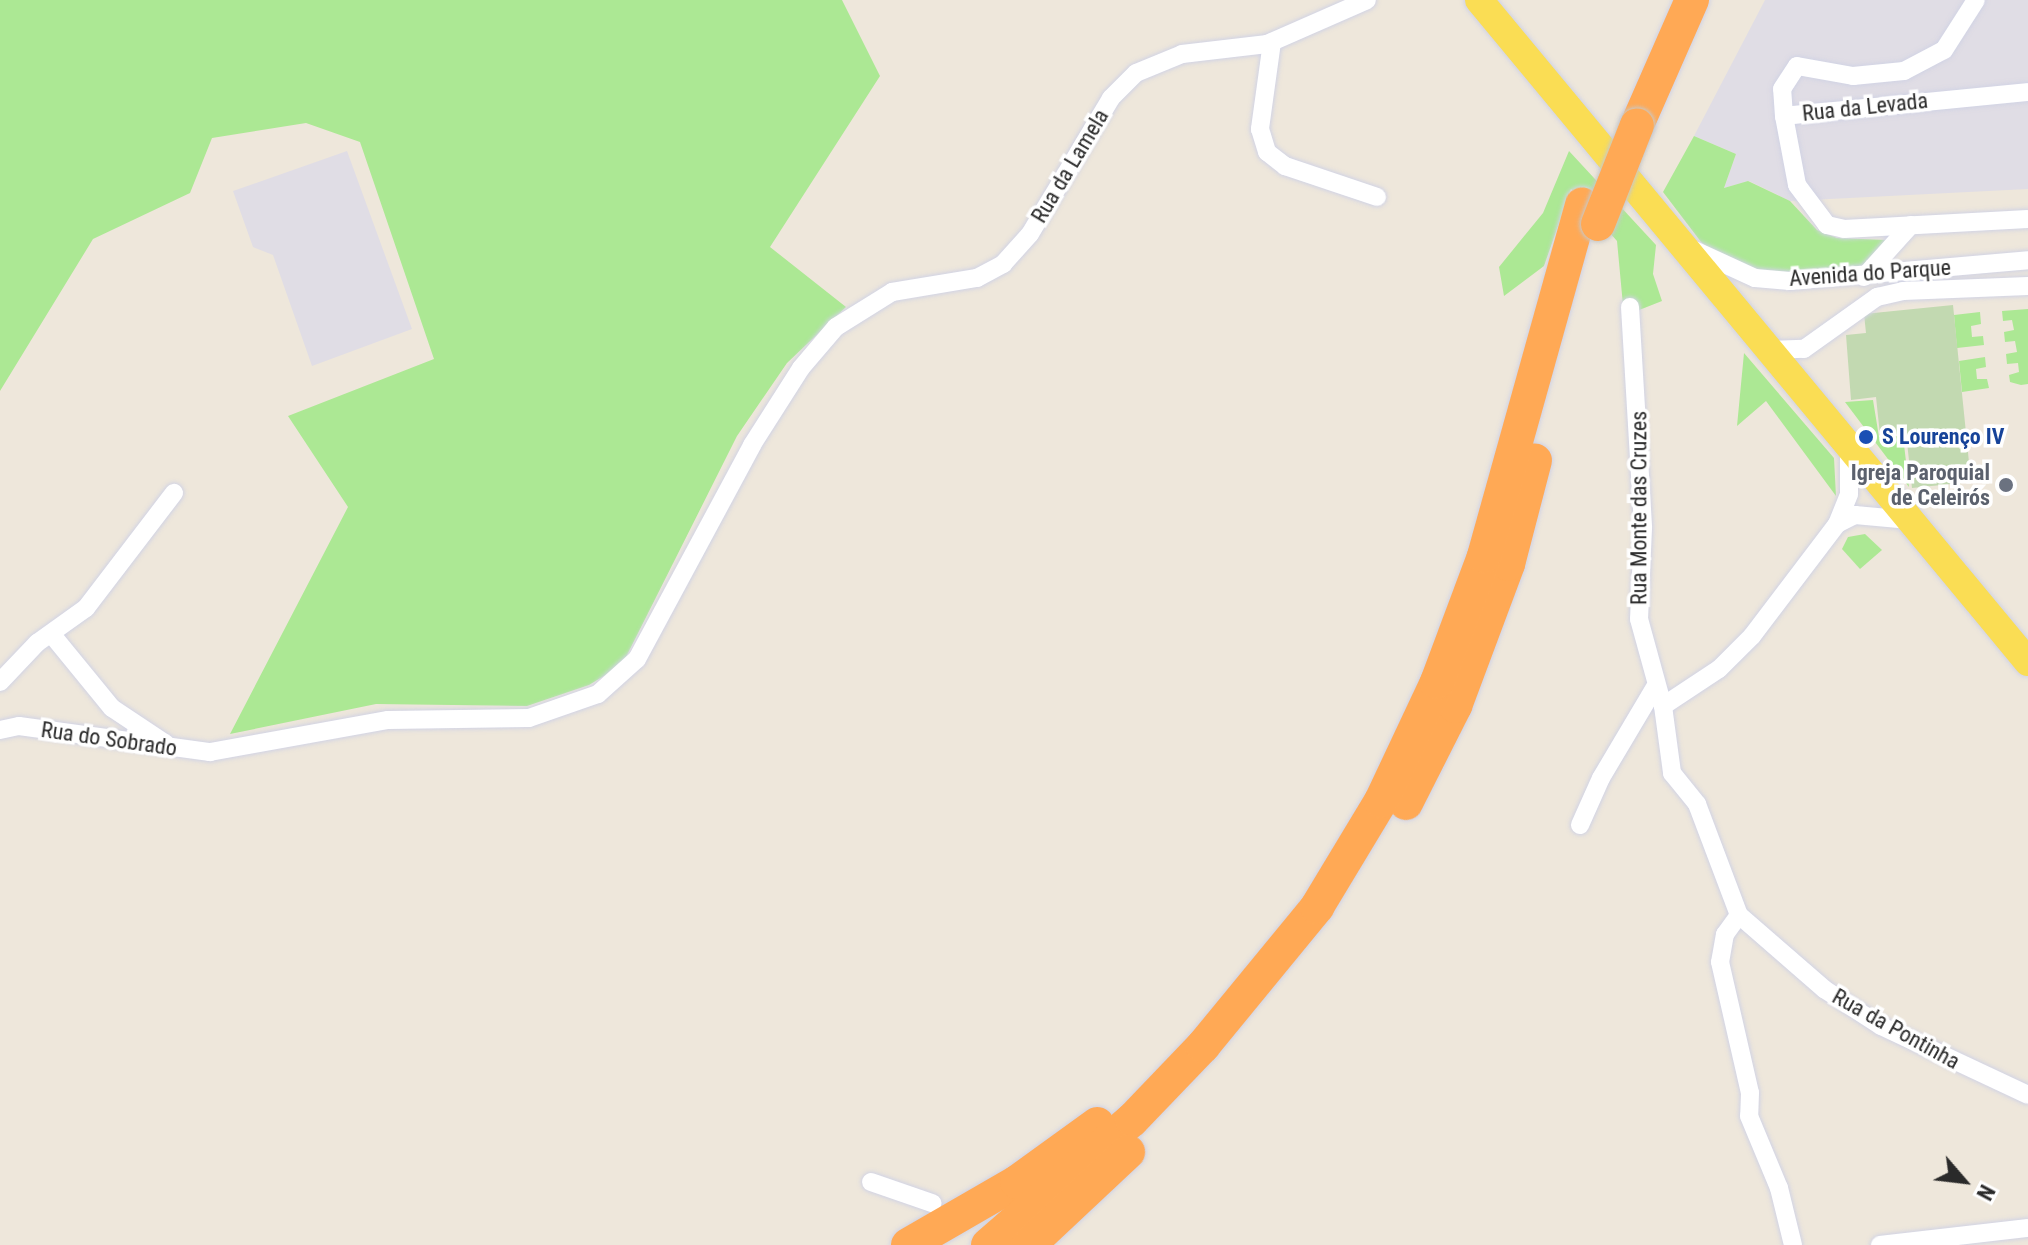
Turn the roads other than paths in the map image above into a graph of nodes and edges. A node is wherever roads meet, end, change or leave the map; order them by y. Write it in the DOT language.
graph roads {
  1 [pos="1367,0"];
  2 [pos="1479,0"];
  3 [pos="1668,0"];
  4 [pos="1692,0"];
  5 [pos="1976,0"];
  6 [pos="1499,11"];
  7 [pos="1272,42"];
  8 [pos="2028,92"];
  9 [pos="1629,116"];
  10 [pos="1784,116"];
  11 [pos="1377,197"];
  12 [pos="1590,214"];
  13 [pos="2028,219"];
  14 [pos="1911,225"];
  15 [pos="1674,238"];
  16 [pos="2028,260"];
  17 [pos="1864,277"];
  18 [pos="2028,286"];
  19 [pos="1630,307"];
  20 [pos="1768,350"];
  21 [pos="1849,449"];
  22 [pos="174,493"];
  23 [pos="1910,520"];
  24 [pos="1837,524"];
  25 [pos="53,636"];
  26 [pos="2028,661"];
  27 [pos="0,682"];
  28 [pos="1655,687"];
  29 [pos="1663,706"];
  30 [pos="0,730"];
  31 [pos="172,748"];
  32 [pos="219,750"];
  33 [pos="1580,825"];
  34 [pos="1739,915"];
  35 [pos="1272,967"];
  36 [pos="2028,1095"];
  37 [pos="871,1182"];
  38 [pos="932,1203"];
  39 [pos="2028,1228"];
  40 [pos="908,1245"];
  41 [pos="988,1245"];
  42 [pos="1029,1245"];
  43 [pos="1793,1245"];
  44 [pos="1880,1245"];
  1 -- 7 [label="street, Rua da Lamela"];
  2 -- 6 [label="main road"];
  3 -- 9 [label="highway"];
  4 -- 9 [label="highway"];
  5 -- 10 [label="street"];
  6 -- 15 [label="main road"];
  7 -- 11 [label="street"];
  7 -- 32 [label="street, Rua da Lamela"];
  8 -- 10 [label="street, Rua da Levada"];
  9 -- 12 [label="highway, bridge"];
  10 -- 14 [label="street, Rua da Levada"];
  12 -- 35 [label="highway"];
  12 -- 42 [label="highway"];
  13 -- 14 [label="street"];
  14 -- 17 [label="street"];
  15 -- 17 [label="street, Avenida do Parque"];
  15 -- 20 [label="main road"];
  16 -- 17 [label="street, Avenida do Parque"];
  18 -- 20 [label="street, Avenida do Parque"];
  19 -- 28 [label="street, Rua Monte das Cruzes"];
  20 -- 21 [label="main road"];
  21 -- 23 [label="main road"];
  21 -- 24 [label="street"];
  22 -- 25 [label="street"];
  23 -- 24 [label="street"];
  23 -- 26 [label="main road"];
  24 -- 29 [label="street"];
  25 -- 27 [label="street"];
  25 -- 31 [label="street"];
  28 -- 29 [label="street, Rua Monte das Cruzes"];
  28 -- 33 [label="street"];
  29 -- 34 [label="street, Rua da Pontinha"];
  30 -- 31 [label="street, Rua do Sobrado"];
  31 -- 32 [label="street, Rua do Sobrado"];
  34 -- 36 [label="street, Rua da Pontinha"];
  34 -- 43 [label="street"];
  35 -- 40 [label="highway"];
  35 -- 41 [label="highway"];
  37 -- 38 [label="street"];
  39 -- 44 [label="street"];
}
